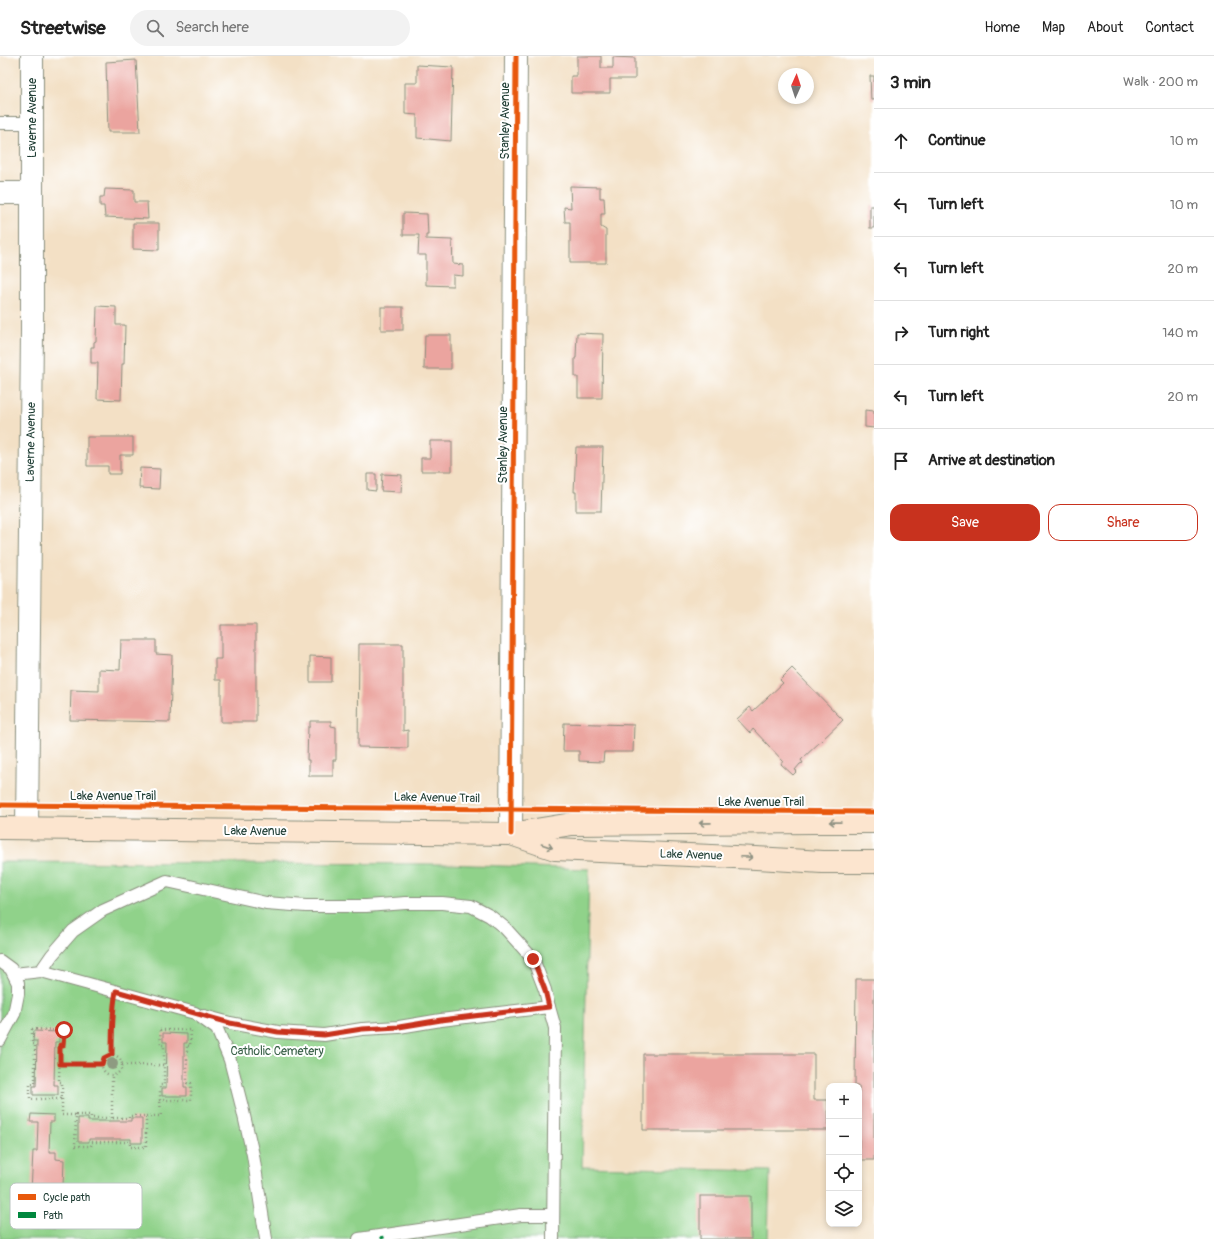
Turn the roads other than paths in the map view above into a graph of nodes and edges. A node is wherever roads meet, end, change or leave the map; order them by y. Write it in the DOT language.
graph roads {
  1 [pos="32,56"];
  2 [pos="516,56"];
  3 [pos="0,123"];
  4 [pos="32,123"];
  5 [pos="0,193"];
  6 [pos="32,193"];
  7 [pos="874,822"];
  8 [pos="0,828"];
  9 [pos="27,828"];
  10 [pos="511,834"];
  11 [pos="874,862"];
  12 [pos="0,961"];
  13 [pos="41,972"];
  14 [pos="14,974"];
  15 [pos="549,1007"];
  16 [pos="195,1013"];
  17 [pos="0,1040"];
  18 [pos="553,1215"];
  19 [pos="266,1239"];
  20 [pos="359,1239"];
  21 [pos="553,1239"];
  1 -- 4 [label="street, Laverne Avenue"];
  2 -- 10 [label="street, Stanley Avenue"];
  3 -- 4 [label="lane"];
  4 -- 6 [label="street, Laverne Avenue"];
  5 -- 6 [label="street"];
  6 -- 9 [label="street, Laverne Avenue"];
  7 -- 10 [label="main road, Lake Avenue, one-way"];
  8 -- 9 [label="main road, Lake Avenue"];
  9 -- 10 [label="main road, Lake Avenue"];
  10 -- 11 [label="main road, Lake Avenue, one-way"];
  12 -- 14 [label="lane"];
  13 -- 14 [label="lane"];
  13 -- 15 [label="lane"];
  13 -- 16 [label="lane"];
  14 -- 17 [label="lane"];
  15 -- 16 [label="lane"];
  15 -- 18 [label="lane"];
  16 -- 19 [label="lane"];
  18 -- 20 [label="lane"];
  18 -- 21 [label="lane"];
}
